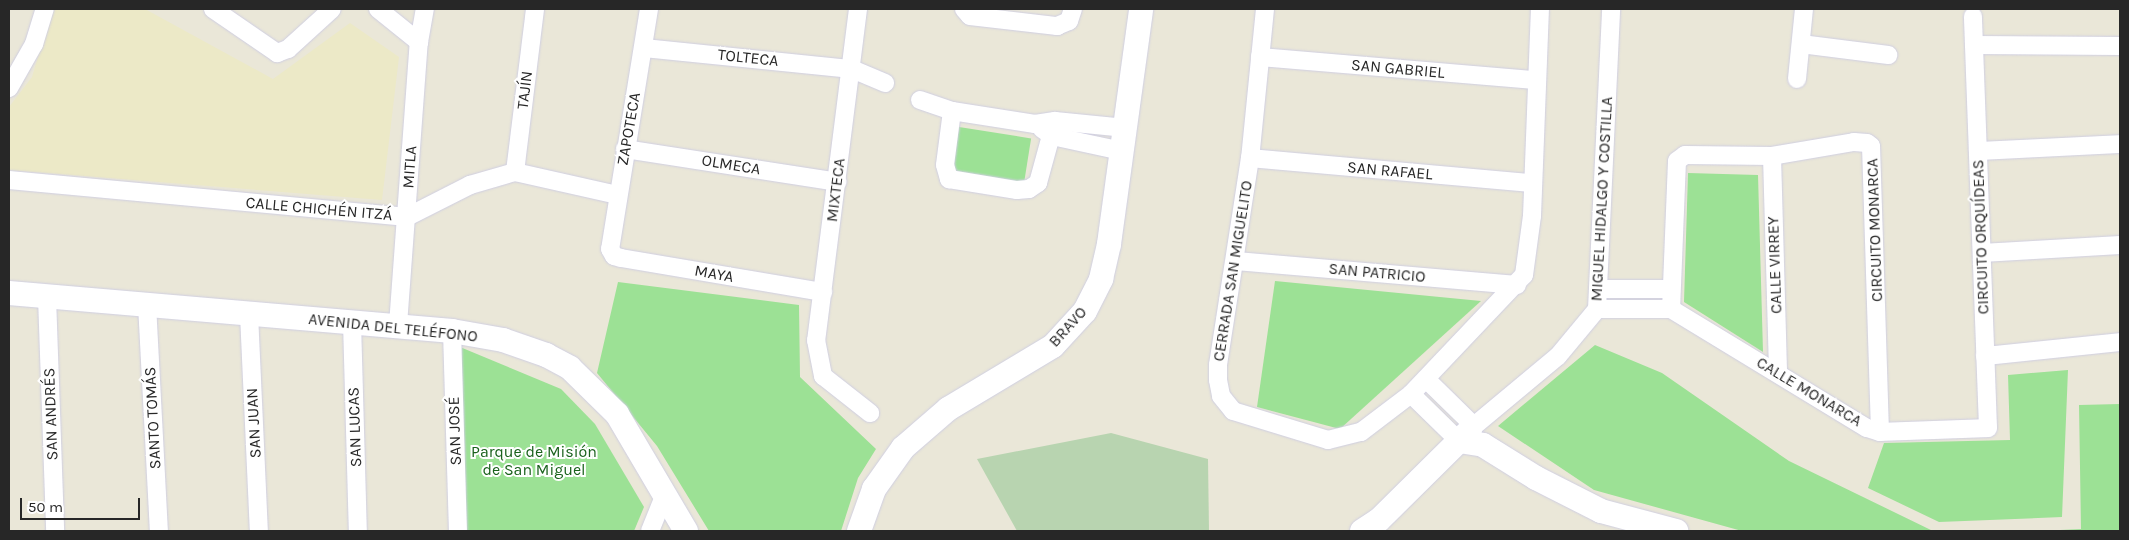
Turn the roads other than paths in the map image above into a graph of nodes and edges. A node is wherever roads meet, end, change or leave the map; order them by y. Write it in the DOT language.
graph roads {
  1 [pos="45,9"];
  2 [pos="213,9"];
  3 [pos="332,9"];
  4 [pos="378,9"];
  5 [pos="425,9"];
  6 [pos="535,9"];
  7 [pos="649,9"];
  8 [pos="858,9"];
  9 [pos="964,9"];
  10 [pos="1073,9"];
  11 [pos="1141,9"];
  12 [pos="1265,9"];
  13 [pos="1540,9"];
  14 [pos="1611,9"];
  15 [pos="1804,9"];
  16 [pos="1973,16"];
  17 [pos="419,42"];
  18 [pos="1801,44"];
  19 [pos="1974,46"];
  20 [pos="2120,46"];
  21 [pos="644,48"];
  22 [pos="1888,54"];
  23 [pos="1260,57"];
  24 [pos="852,69"];
  25 [pos="1798,79"];
  26 [pos="1535,80"];
  27 [pos="885,83"];
  28 [pos="9,88"];
  29 [pos="920,100"];
  30 [pos="952,111"];
  31 [pos="1053,128"];
  32 [pos="1126,128"];
  33 [pos="2120,144"];
  34 [pos="625,149"];
  35 [pos="1122,151"];
  36 [pos="1978,151"];
  37 [pos="1772,156"];
  38 [pos="1250,158"];
  39 [pos="515,172"];
  40 [pos="9,180"];
  41 [pos="837,182"];
  42 [pos="1531,183"];
  43 [pos="617,195"];
  44 [pos="407,217"];
  45 [pos="2120,245"];
  46 [pos="610,249"];
  47 [pos="1982,253"];
  48 [pos="1236,261"];
  49 [pos="1517,285"];
  50 [pos="1599,289"];
  51 [pos="1671,289"];
  52 [pos="822,292"];
  53 [pos="9,293"];
  54 [pos="47,296"];
  55 [pos="147,304"];
  56 [pos="1597,309"];
  57 [pos="1671,309"];
  58 [pos="249,314"];
  59 [pos="352,322"];
  60 [pos="398,325"];
  61 [pos="452,331"];
  62 [pos="2120,342"];
  63 [pos="1985,356"];
  64 [pos="1778,374"];
  65 [pos="1426,379"];
  66 [pos="1411,394"];
  67 [pos="870,412"];
  68 [pos="1988,428"];
  69 [pos="1880,432"];
  70 [pos="1472,437"];
  71 [pos="665,494"];
  72 [pos="55,531"];
  73 [pos="159,531"];
  74 [pos="259,531"];
  75 [pos="358,531"];
  76 [pos="458,531"];
  77 [pos="650,531"];
  78 [pos="686,531"];
  79 [pos="859,531"];
  80 [pos="1362,531"];
  81 [pos="1676,531"];
  1 -- 28 [label="street"];
  2 -- 3 [label="street"];
  4 -- 17 [label="street"];
  5 -- 17 [label="street, MITLA"];
  6 -- 39 [label="street, TAJÍN"];
  7 -- 21 [label="street, ZAPOTECA"];
  8 -- 24 [label="street, MIXTECA"];
  9 -- 10 [label="street"];
  11 -- 32 [label="street, BRAVO"];
  12 -- 23 [label="street, CERRADA SAN MIGUELITO"];
  13 -- 26 [label="street, CERRADA SAN MIGUELITO"];
  14 -- 50 [label="street, MIGUEL HIDALGO Y COSTILLA"];
  15 -- 18 [label="street"];
  16 -- 19 [label="street, CIRCUITO ORQUÍDEAS"];
  17 -- 44 [label="street, MITLA"];
  18 -- 22 [label="street"];
  18 -- 25 [label="street"];
  19 -- 20 [label="street"];
  19 -- 36 [label="street, CIRCUITO ORQUÍDEAS"];
  21 -- 24 [label="street, TOLTECA"];
  21 -- 34 [label="street, ZAPOTECA"];
  23 -- 26 [label="street, SAN GABRIEL"];
  23 -- 38 [label="street, CERRADA SAN MIGUELITO"];
  24 -- 27 [label="street, TOLTECA"];
  24 -- 41 [label="street, MIXTECA"];
  26 -- 42 [label="street, CERRADA SAN MIGUELITO"];
  29 -- 30 [label="street"];
  30 -- 31 [label="street"];
  30 -- 31 [label="street"];
  31 -- 32 [label="street"];
  31 -- 35 [label="street"];
  32 -- 35 [label="street, BRAVO"];
  33 -- 36 [label="street"];
  34 -- 41 [label="street, OLMECA"];
  34 -- 43 [label="street, ZAPOTECA"];
  35 -- 79 [label="street, BRAVO"];
  36 -- 47 [label="street, CIRCUITO ORQUÍDEAS"];
  37 -- 51 [label="street, CIRCUITO MONARCA"];
  37 -- 64 [label="street, CALLE VIRREY"];
  37 -- 69 [label="street, CIRCUITO MONARCA"];
  38 -- 42 [label="street, SAN RAFAEL"];
  38 -- 48 [label="street, CERRADA SAN MIGUELITO"];
  39 -- 43 [label="street, CALLE CHICHÉN ITZÁ"];
  39 -- 44 [label="street, CALLE CHICHÉN ITZÁ"];
  40 -- 44 [label="street, CALLE CHICHÉN ITZÁ"];
  41 -- 52 [label="street, MIXTECA"];
  42 -- 49 [label="street, CERRADA SAN MIGUELITO"];
  43 -- 46 [label="street, ZAPOTECA"];
  44 -- 60 [label="street, MITLA"];
  45 -- 47 [label="street"];
  46 -- 52 [label="street, MAYA"];
  47 -- 63 [label="street, CIRCUITO ORQUÍDEAS"];
  48 -- 49 [label="street, SAN PATRICIO"];
  48 -- 66 [label="street, CERRADA SAN MIGUELITO"];
  49 -- 65 [label="street, CERRADA SAN MIGUELITO"];
  50 -- 51 [label="street"];
  50 -- 56 [label="street, MIGUEL HIDALGO Y COSTILLA"];
  51 -- 57 [label="street"];
  52 -- 67 [label="street, MIXTECA"];
  53 -- 54 [label="street, AVENIDA DEL TELÉFONO"];
  54 -- 55 [label="street, AVENIDA DEL TELÉFONO"];
  54 -- 72 [label="street, SAN ANDRÉS"];
  55 -- 58 [label="street, AVENIDA DEL TELÉFONO"];
  55 -- 73 [label="street, SANTO TOMÁS"];
  56 -- 57 [label="street"];
  56 -- 70 [label="street, MIGUEL HIDALGO Y COSTILLA"];
  57 -- 64 [label="street, CALLE MONARCA"];
  58 -- 59 [label="street, AVENIDA DEL TELÉFONO"];
  58 -- 74 [label="street, SAN JUAN"];
  59 -- 60 [label="street, AVENIDA DEL TELÉFONO"];
  59 -- 75 [label="street, SAN LUCAS"];
  60 -- 61 [label="street, AVENIDA DEL TELÉFONO"];
  61 -- 71 [label="street, AVENIDA DEL TELÉFONO"];
  61 -- 76 [label="street, SAN JOSÉ"];
  62 -- 63 [label="street"];
  63 -- 68 [label="street, CIRCUITO ORQUÍDEAS"];
  64 -- 69 [label="street, CALLE MONARCA"];
  65 -- 66 [label="street, CERRADA SAN MIGUELITO"];
  65 -- 70 [label="street"];
  66 -- 70 [label="street"];
  68 -- 69 [label="street, CALLE MONARCA"];
  70 -- 80 [label="street"];
  70 -- 81 [label="street"];
  71 -- 77 [label="street"];
  71 -- 78 [label="street, AVENIDA DEL TELÉFONO"];
}
